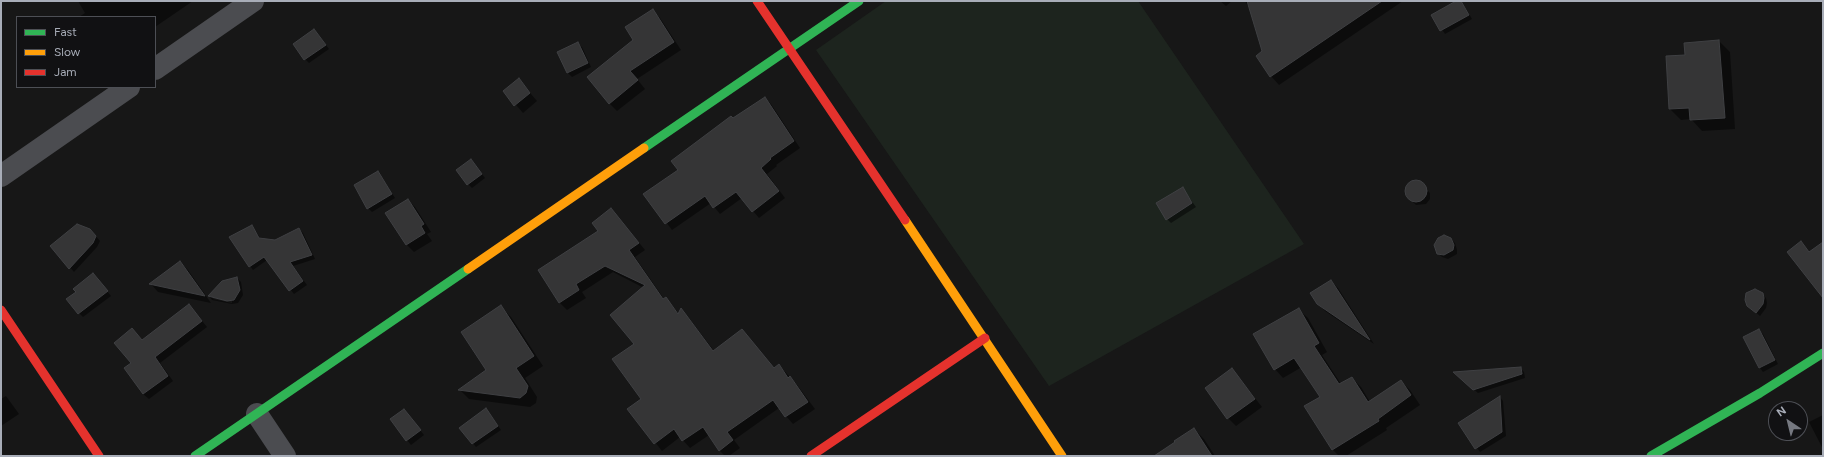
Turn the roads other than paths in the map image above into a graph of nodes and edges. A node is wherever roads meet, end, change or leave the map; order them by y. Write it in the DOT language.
graph roads {
  1 [pos="253,1"];
  2 [pos="757,1"];
  3 [pos="859,1"];
  4 [pos="790,50"];
  5 [pos="156,68"];
  6 [pos="128,88"];
  7 [pos="1,176"];
  8 [pos="1,310"];
  9 [pos="985,338"];
  10 [pos="1823,353"];
  11 [pos="257,414"];
  12 [pos="99,456"];
  13 [pos="195,456"];
  14 [pos="285,456"];
  15 [pos="811,456"];
  16 [pos="1062,456"];
  17 [pos="1651,456"];
  1 -- 5 [label="street"];
  2 -- 4 [label="street"];
  3 -- 4 [label="street"];
  4 -- 9 [label="street"];
  4 -- 11 [label="street"];
  6 -- 7 [label="street"];
  8 -- 12 [label="street"];
  9 -- 15 [label="street"];
  9 -- 16 [label="street"];
  10 -- 17 [label="street"];
  11 -- 13 [label="street"];
  11 -- 14 [label="street"];
}
